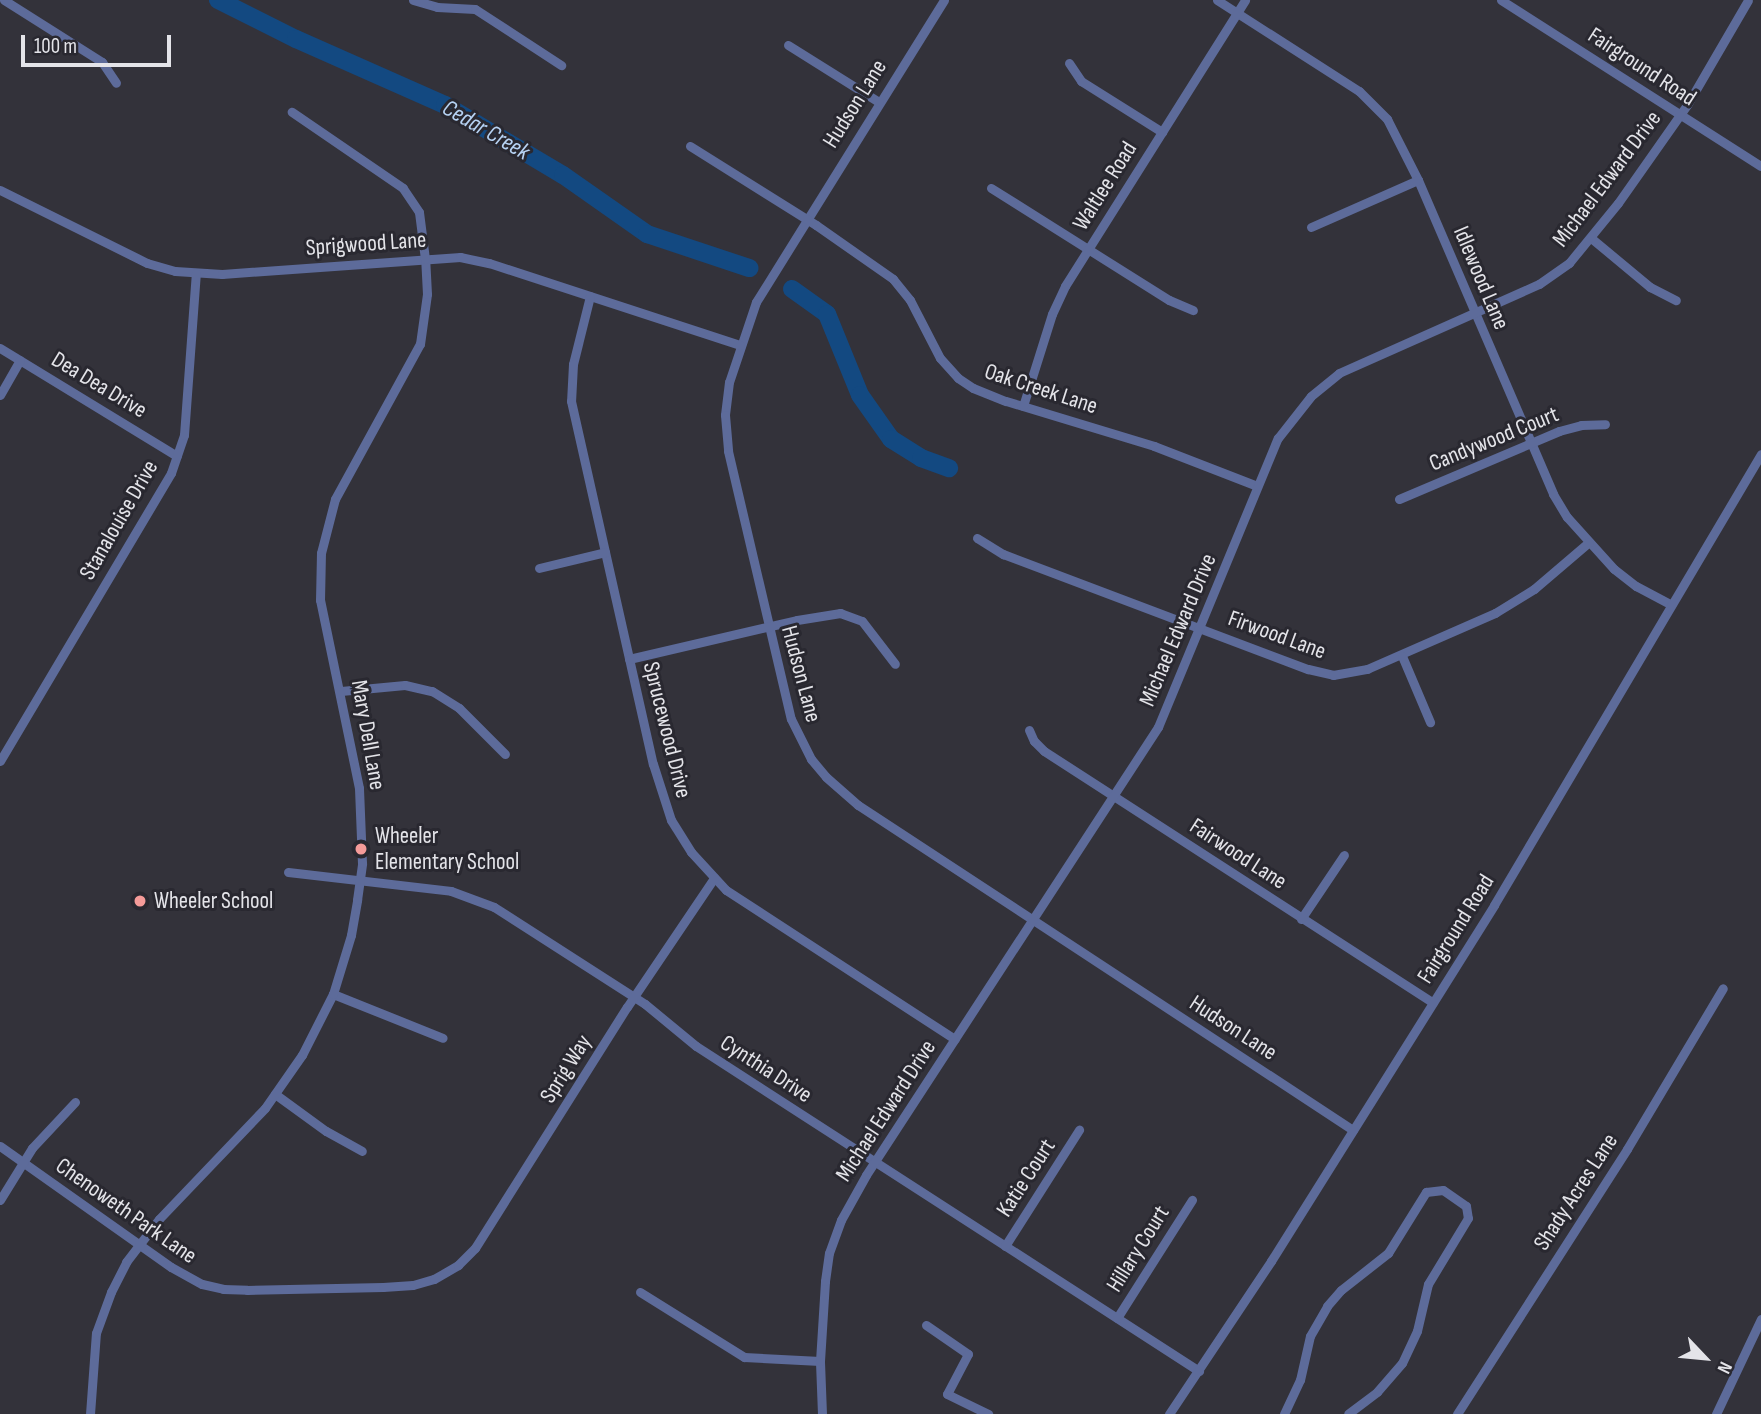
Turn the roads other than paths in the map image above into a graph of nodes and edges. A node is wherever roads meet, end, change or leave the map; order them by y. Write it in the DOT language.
graph roads {
  1 [pos="4,0"];
  2 [pos="413,0"];
  3 [pos="481,0"];
  4 [pos="943,0"];
  5 [pos="1217,0"];
  6 [pos="1245,0"];
  7 [pos="1501,0"];
  8 [pos="1748,0"];
  9 [pos="475,9"];
  10 [pos="1237,13"];
  11 [pos="788,45"];
  12 [pos="1069,63"];
  13 [pos="561,65"];
  14 [pos="116,83"];
  15 [pos="879,103"];
  16 [pos="292,112"];
  17 [pos="1679,115"];
  18 [pos="1162,132"];
  19 [pos="690,146"];
  20 [pos="1761,166"];
  21 [pos="1418,180"];
  22 [pos="991,188"];
  23 [pos="0,190"];
  24 [pos="806,219"];
  25 [pos="1311,227"];
  26 [pos="1591,238"];
  27 [pos="1088,249"];
  28 [pos="425,259"];
  29 [pos="195,274"];
  30 [pos="590,296"];
  31 [pos="1676,300"];
  32 [pos="1193,310"];
  33 [pos="1475,311"];
  34 [pos="740,345"];
  35 [pos="0,348"];
  36 [pos="20,360"];
  37 [pos="0,395"];
  38 [pos="1024,406"];
  39 [pos="1605,424"];
  40 [pos="1531,443"];
  41 [pos="1761,454"];
  42 [pos="177,456"];
  43 [pos="1257,486"];
  44 [pos="1399,499"];
  45 [pos="977,538"];
  46 [pos="1589,542"];
  47 [pos="605,552"];
  48 [pos="539,568"];
  49 [pos="1671,606"];
  50 [pos="768,626"];
  51 [pos="1202,628"];
  52 [pos="1402,656"];
  53 [pos="629,659"];
  54 [pos="895,664"];
  55 [pos="341,691"];
  56 [pos="1430,722"];
  57 [pos="1029,730"];
  58 [pos="505,754"];
  59 [pos="0,761"];
  60 [pos="1114,797"];
  61 [pos="1344,855"];
  62 [pos="288,872"];
  63 [pos="715,878"];
  64 [pos="360,881"];
  65 [pos="1301,919"];
  66 [pos="1033,920"];
  67 [pos="1723,988"];
  68 [pos="333,994"];
  69 [pos="634,997"];
  70 [pos="1433,1003"];
  71 [pos="443,1038"];
  72 [pos="955,1039"];
  73 [pos="275,1094"];
  74 [pos="75,1102"];
  75 [pos="1079,1130"];
  76 [pos="1353,1130"];
  77 [pos="0,1146"];
  78 [pos="362,1151"];
  79 [pos="22,1162"];
  80 [pos="874,1163"];
  81 [pos="0,1200"];
  82 [pos="1192,1200"];
  83 [pos="138,1244"];
  84 [pos="1005,1246"];
  85 [pos="445,1274"];
  86 [pos="640,1292"];
  87 [pos="1117,1318"];
  88 [pos="1761,1319"];
  89 [pos="926,1325"];
  90 [pos="820,1361"];
  91 [pos="1199,1371"];
  92 [pos="90,1414"];
  93 [pos="822,1414"];
  94 [pos="988,1414"];
  95 [pos="1169,1414"];
  96 [pos="1284,1414"];
  97 [pos="1348,1414"];
  98 [pos="1457,1414"];
  99 [pos="1716,1414"];
  1 -- 14 [label="street"];
  2 -- 9 [label="street"];
  3 -- 9 [label="street"];
  4 -- 15 [label="street, Hudson Lane"];
  5 -- 10 [label="street, Idlewood Lane"];
  6 -- 10 [label="street, Waltlee Road"];
  7 -- 17 [label="street, Fairground Road"];
  8 -- 17 [label="street, Michael Edward Drive"];
  9 -- 13 [label="street"];
  10 -- 18 [label="street, Waltlee Road"];
  10 -- 21 [label="street, Idlewood Lane"];
  11 -- 15 [label="street"];
  12 -- 18 [label="street"];
  15 -- 24 [label="street, Hudson Lane"];
  16 -- 28 [label="street, Mary Dell Lane"];
  17 -- 20 [label="street, Fairground Road"];
  17 -- 26 [label="street, Michael Edward Drive"];
  18 -- 27 [label="street, Waltlee Road"];
  19 -- 24 [label="street, Oak Creek Lane"];
  21 -- 25 [label="street"];
  21 -- 33 [label="street, Idlewood Lane"];
  22 -- 27 [label="street"];
  23 -- 29 [label="street, Sprigwood Lane"];
  24 -- 34 [label="street, Hudson Lane"];
  24 -- 38 [label="street, Oak Creek Lane"];
  26 -- 31 [label="street"];
  26 -- 33 [label="street, Michael Edward Drive"];
  27 -- 32 [label="street"];
  27 -- 38 [label="street, Waltlee Road"];
  28 -- 29 [label="street, Sprigwood Lane"];
  28 -- 30 [label="street, Sprigwood Lane"];
  28 -- 55 [label="street, Mary Dell Lane"];
  29 -- 42 [label="street, Stanalouise Drive"];
  30 -- 34 [label="street, Sprigwood Lane"];
  30 -- 47 [label="street, Sprucewood Drive"];
  33 -- 40 [label="street, Idlewood Lane"];
  33 -- 43 [label="street, Michael Edward Drive"];
  34 -- 50 [label="street, Hudson Lane"];
  35 -- 36 [label="street, Dea Dea Drive"];
  36 -- 37 [label="street"];
  36 -- 42 [label="street, Dea Dea Drive"];
  38 -- 43 [label="street, Oak Creek Lane"];
  39 -- 40 [label="street, Candywood Court"];
  40 -- 44 [label="street, Candywood Court"];
  40 -- 46 [label="street, Idlewood Lane"];
  41 -- 49 [label="street, Fairground Road"];
  42 -- 59 [label="street, Stanalouise Drive"];
  43 -- 51 [label="street, Michael Edward Drive"];
  45 -- 51 [label="street, Firwood Lane"];
  46 -- 49 [label="street, Idlewood Lane"];
  46 -- 52 [label="street, Firwood Lane"];
  47 -- 48 [label="street"];
  47 -- 53 [label="street, Sprucewood Drive"];
  49 -- 70 [label="street, Fairground Road"];
  50 -- 53 [label="street"];
  50 -- 54 [label="street"];
  50 -- 66 [label="street, Hudson Lane"];
  51 -- 52 [label="street, Firwood Lane"];
  51 -- 60 [label="street, Michael Edward Drive"];
  52 -- 56 [label="street"];
  53 -- 63 [label="street, Sprucewood Drive"];
  55 -- 58 [label="street"];
  55 -- 64 [label="street, Mary Dell Lane"];
  57 -- 60 [label="street, Fairwood Lane"];
  60 -- 65 [label="street, Fairwood Lane"];
  60 -- 66 [label="street, Michael Edward Drive"];
  61 -- 65 [label="street"];
  62 -- 64 [label="street, Cynthia Drive"];
  63 -- 69 [label="street, Sprig Way"];
  63 -- 72 [label="street, Sprucewood Drive"];
  64 -- 68 [label="street, Mary Dell Lane"];
  64 -- 69 [label="street, Cynthia Drive"];
  65 -- 70 [label="street, Fairwood Lane"];
  66 -- 72 [label="street, Michael Edward Drive"];
  66 -- 76 [label="street, Hudson Lane"];
  67 -- 98 [label="street, Shady Acres Lane"];
  68 -- 71 [label="street"];
  68 -- 73 [label="street, Mary Dell Lane"];
  69 -- 80 [label="street, Cynthia Drive"];
  69 -- 85 [label="street, Sprig Way"];
  70 -- 76 [label="street, Fairground Road"];
  72 -- 80 [label="street, Michael Edward Drive"];
  73 -- 78 [label="street"];
  73 -- 83 [label="street, Mary Dell Lane"];
  74 -- 79 [label="street"];
  75 -- 84 [label="street, Katie Court"];
  76 -- 91 [label="street, Fairground Road"];
  77 -- 79 [label="street, Chenoweth Park Lane"];
  79 -- 81 [label="street"];
  79 -- 83 [label="street, Chenoweth Park Lane"];
  80 -- 84 [label="street, Cynthia Drive"];
  80 -- 90 [label="street, Michael Edward Drive"];
  82 -- 87 [label="street, Hillary Court"];
  83 -- 85 [label="street, Chenoweth Park Lane"];
  83 -- 92 [label="street, Mary Dell Lane"];
  84 -- 87 [label="street, Cynthia Drive"];
  86 -- 90 [label="street"];
  87 -- 91 [label="street, Cynthia Drive"];
  88 -- 99 [label="street"];
  89 -- 94 [label="street"];
  90 -- 93 [label="street, Michael Edward Drive"];
  91 -- 95 [label="street, Fairground Road"];
  96 -- 97 [label="street"];
}
